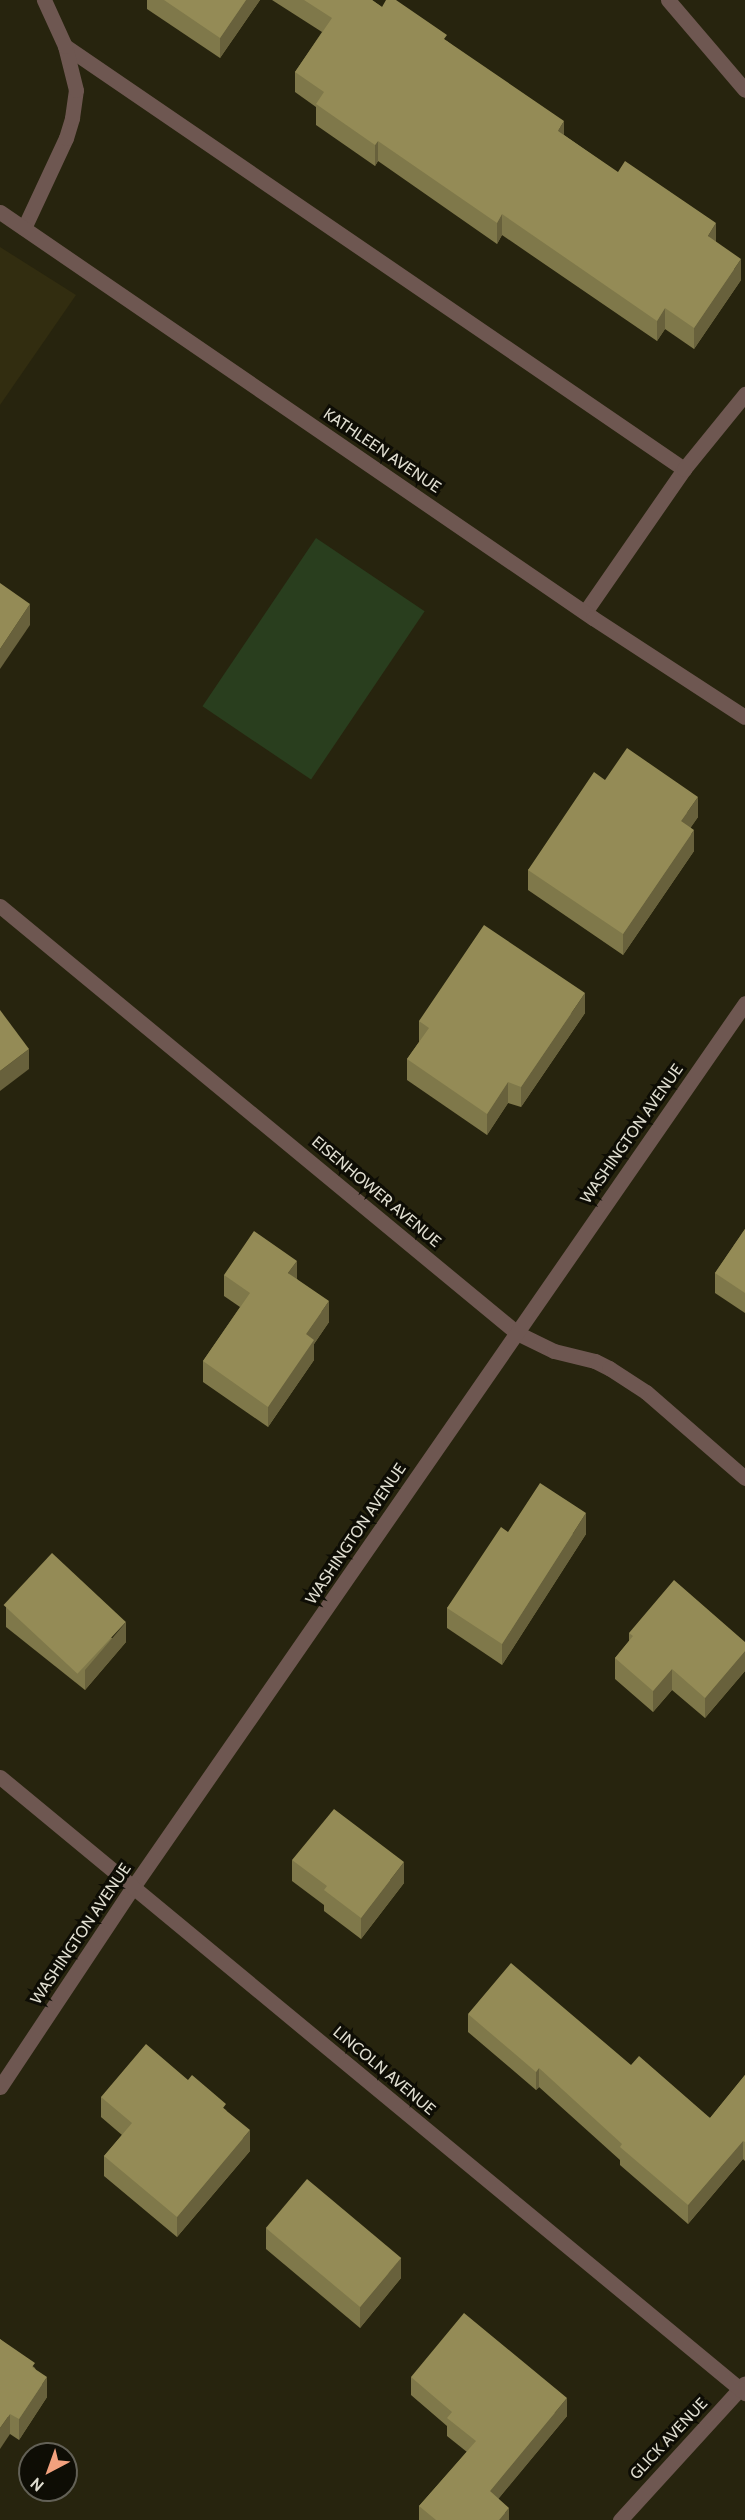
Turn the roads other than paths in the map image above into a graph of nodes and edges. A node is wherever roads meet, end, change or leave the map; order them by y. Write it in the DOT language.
graph roads {
  1 [pos="44,0"];
  2 [pos="669,0"];
  3 [pos="65,46"];
  4 [pos="745,90"];
  5 [pos="0,212"];
  6 [pos="24,228"];
  7 [pos="745,394"];
  8 [pos="684,469"];
  9 [pos="585,612"];
  10 [pos="745,717"];
  11 [pos="0,906"];
  12 [pos="745,1003"];
  13 [pos="517,1333"];
  14 [pos="745,1478"];
  15 [pos="0,1777"];
  16 [pos="133,1887"];
  17 [pos="0,2087"];
  18 [pos="743,2388"];
  19 [pos="620,2520"];
  1 -- 3 [label="street"];
  2 -- 4 [label="street"];
  3 -- 6 [label="street"];
  3 -- 8 [label="street"];
  5 -- 6 [label="street, KATHLEEN AVENUE"];
  6 -- 9 [label="street, KATHLEEN AVENUE"];
  7 -- 8 [label="street"];
  8 -- 9 [label="street"];
  9 -- 10 [label="street, KATHLEEN AVENUE"];
  11 -- 13 [label="street, EISENHOWER AVENUE"];
  12 -- 13 [label="street, WASHINGTON AVENUE"];
  13 -- 14 [label="street, EISENHOWER AVENUE"];
  13 -- 16 [label="street, WASHINGTON AVENUE"];
  15 -- 16 [label="street, LINCOLN AVENUE"];
  16 -- 17 [label="street, WASHINGTON AVENUE"];
  16 -- 18 [label="street, LINCOLN AVENUE"];
  18 -- 19 [label="street, GLICK AVENUE"];
}
